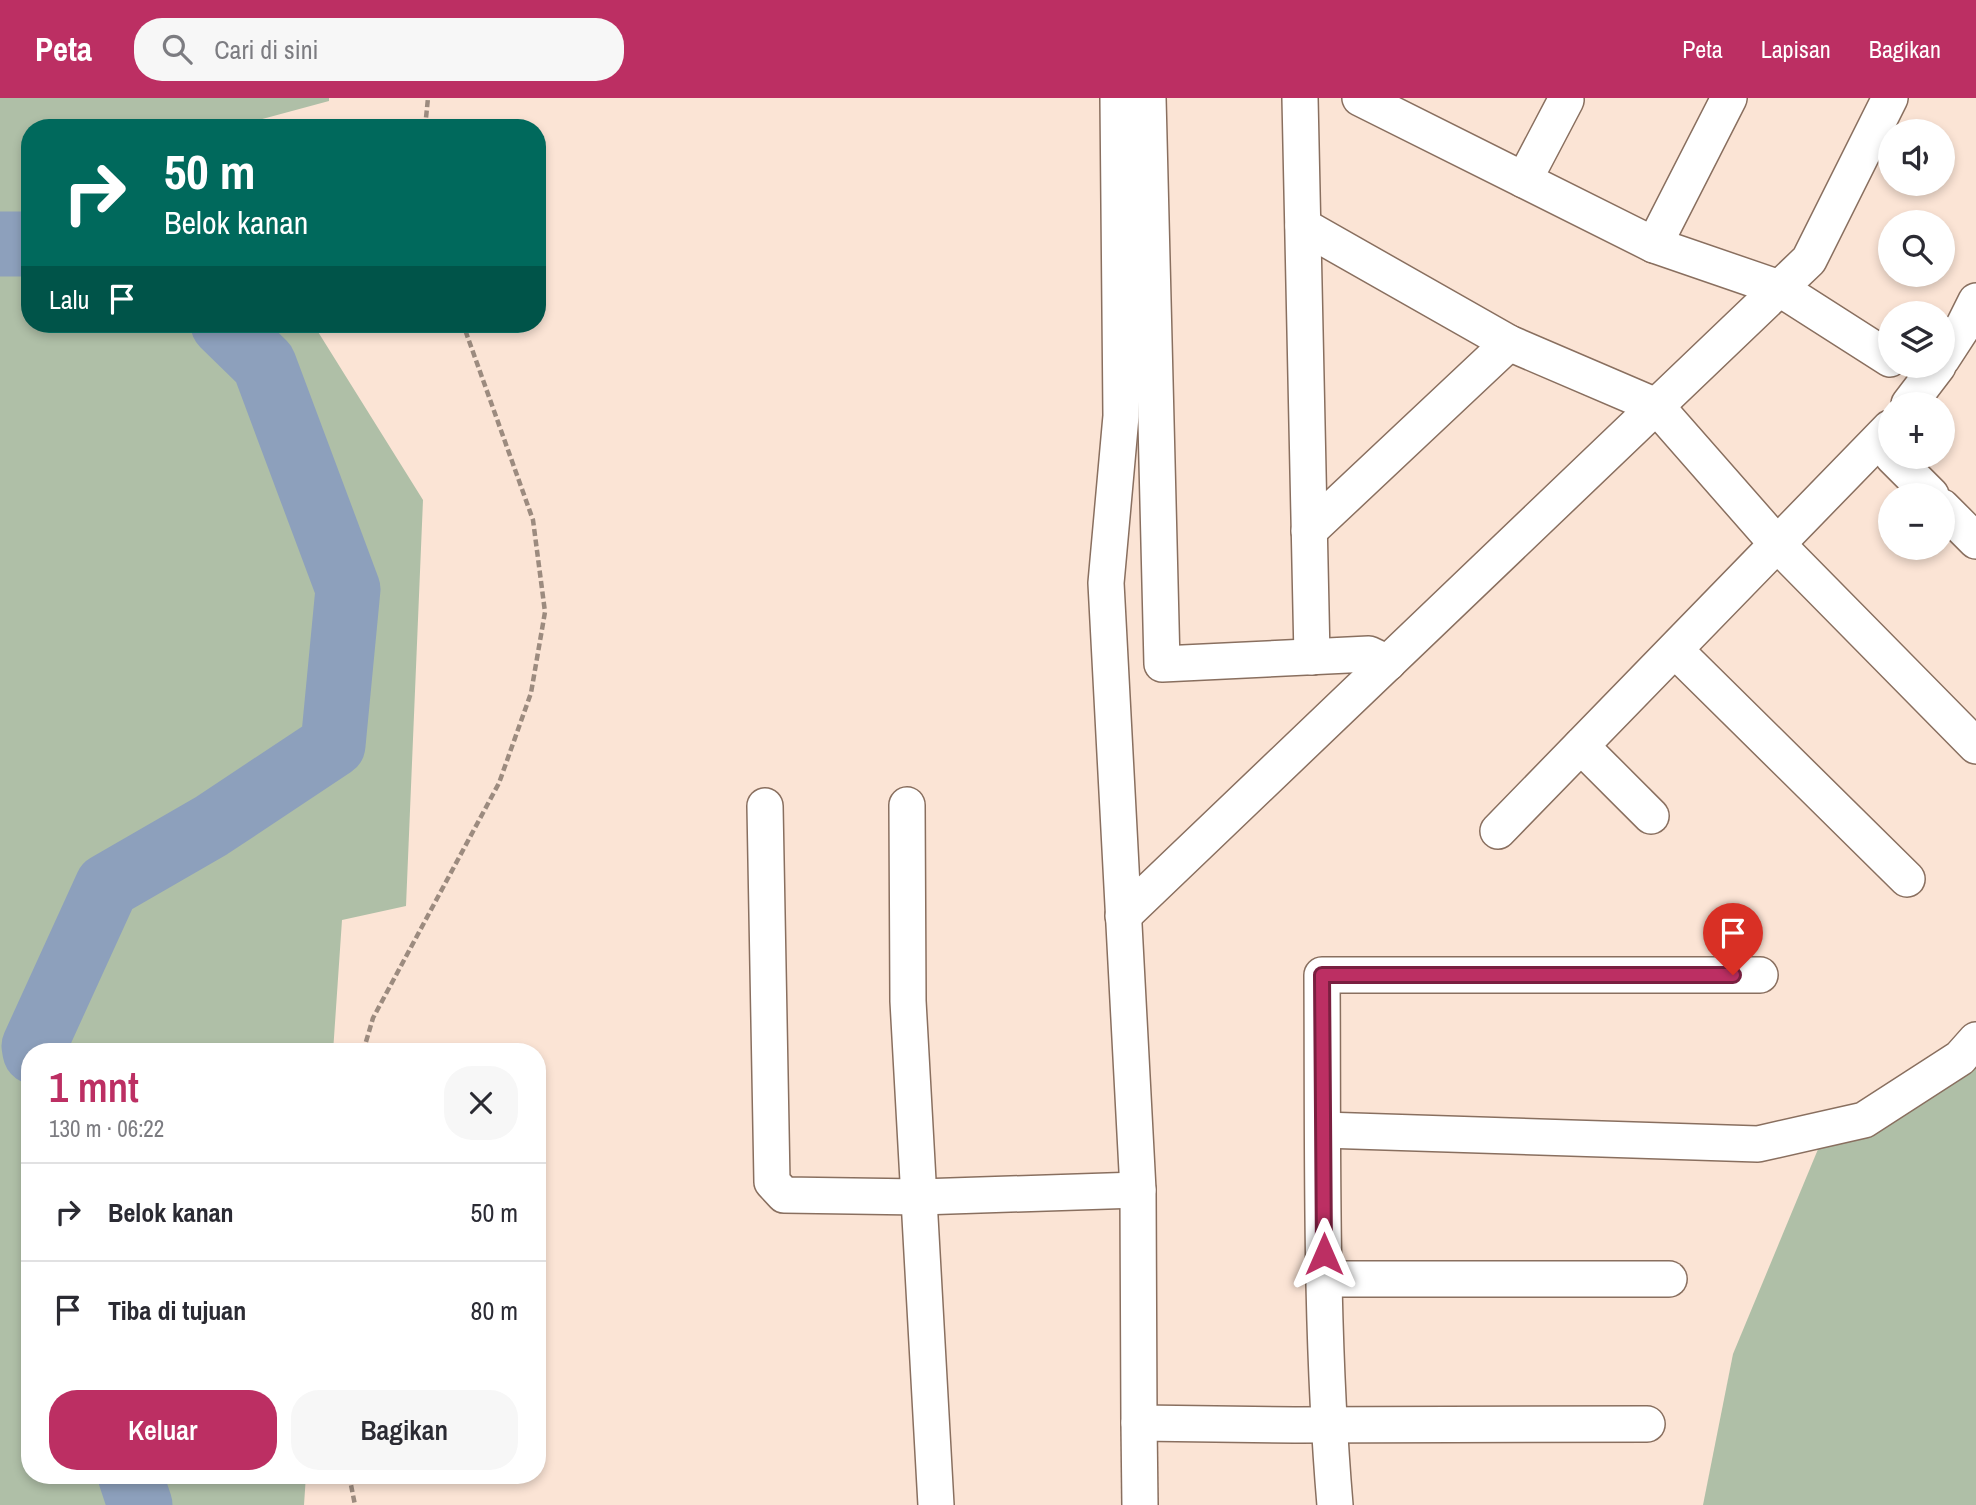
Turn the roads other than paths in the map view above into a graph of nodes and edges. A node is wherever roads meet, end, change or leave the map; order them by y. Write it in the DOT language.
graph roads {
  1 [pos="1118,98"];
  2 [pos="1148,98"];
  3 [pos="1300,98"];
  4 [pos="1360,98"];
  5 [pos="1729,98"];
  6 [pos="1890,98"];
  7 [pos="1566,100"];
  8 [pos="1403,107"];
  9 [pos="1524,180"];
  10 [pos="1303,226"];
  11 [pos="1654,245"];
  12 [pos="1779,288"];
  13 [pos="1972,321"];
  14 [pos="1955,340"];
  15 [pos="1509,342"];
  16 [pos="1878,351"];
  17 [pos="1656,406"];
  18 [pos="1878,454"];
  19 [pos="1909,469"];
  20 [pos="1921,483"];
  21 [pos="1955,520"];
  22 [pos="1309,531"];
  23 [pos="1976,541"];
  24 [pos="1778,545"];
  25 [pos="1675,650"];
  26 [pos="1312,657"];
  27 [pos="1388,663"];
  28 [pos="1581,746"];
  29 [pos="1976,746"];
  30 [pos="907,805"];
  31 [pos="765,806"];
  32 [pos="1651,816"];
  33 [pos="1498,831"];
  34 [pos="1907,879"];
  35 [pos="1123,916"];
  36 [pos="1760,975"];
  37 [pos="1976,1040"];
  38 [pos="1323,1130"];
  39 [pos="1138,1190"];
  40 [pos="920,1198"];
  41 [pos="1324,1279"];
  42 [pos="1670,1279"];
  43 [pos="1139,1423"];
  44 [pos="1328,1424"];
  45 [pos="1647,1424"];
  46 [pos="936,1505"];
  47 [pos="1140,1505"];
  48 [pos="1335,1505"];
  1 -- 35 [label="street"];
  2 -- 26 [label="street"];
  3 -- 10 [label="street"];
  4 -- 8 [label="street"];
  5 -- 11 [label="street"];
  6 -- 12 [label="street"];
  7 -- 9 [label="street"];
  8 -- 9 [label="street"];
  9 -- 11 [label="street"];
  10 -- 15 [label="street"];
  10 -- 22 [label="street"];
  11 -- 12 [label="street"];
  12 -- 16 [label="street"];
  12 -- 17 [label="street"];
  13 -- 14 [label="street"];
  15 -- 17 [label="street"];
  15 -- 22 [label="street"];
  17 -- 24 [label="street"];
  17 -- 27 [label="street"];
  18 -- 24 [label="street"];
  19 -- 20 [label="street"];
  21 -- 23 [label="street"];
  22 -- 26 [label="street"];
  24 -- 25 [label="street"];
  24 -- 29 [label="street"];
  25 -- 28 [label="street"];
  25 -- 34 [label="street"];
  26 -- 27 [label="street"];
  27 -- 35 [label="street"];
  28 -- 32 [label="street"];
  28 -- 33 [label="street"];
  30 -- 40 [label="street"];
  31 -- 40 [label="street"];
  35 -- 39 [label="street"];
  36 -- 38 [label="street"];
  37 -- 38 [label="street"];
  38 -- 41 [label="street"];
  39 -- 40 [label="street"];
  39 -- 43 [label="street"];
  40 -- 46 [label="street"];
  41 -- 42 [label="street"];
  41 -- 44 [label="street"];
  43 -- 44 [label="street"];
  43 -- 47 [label="street"];
  44 -- 45 [label="street"];
  44 -- 48 [label="street"];
}
